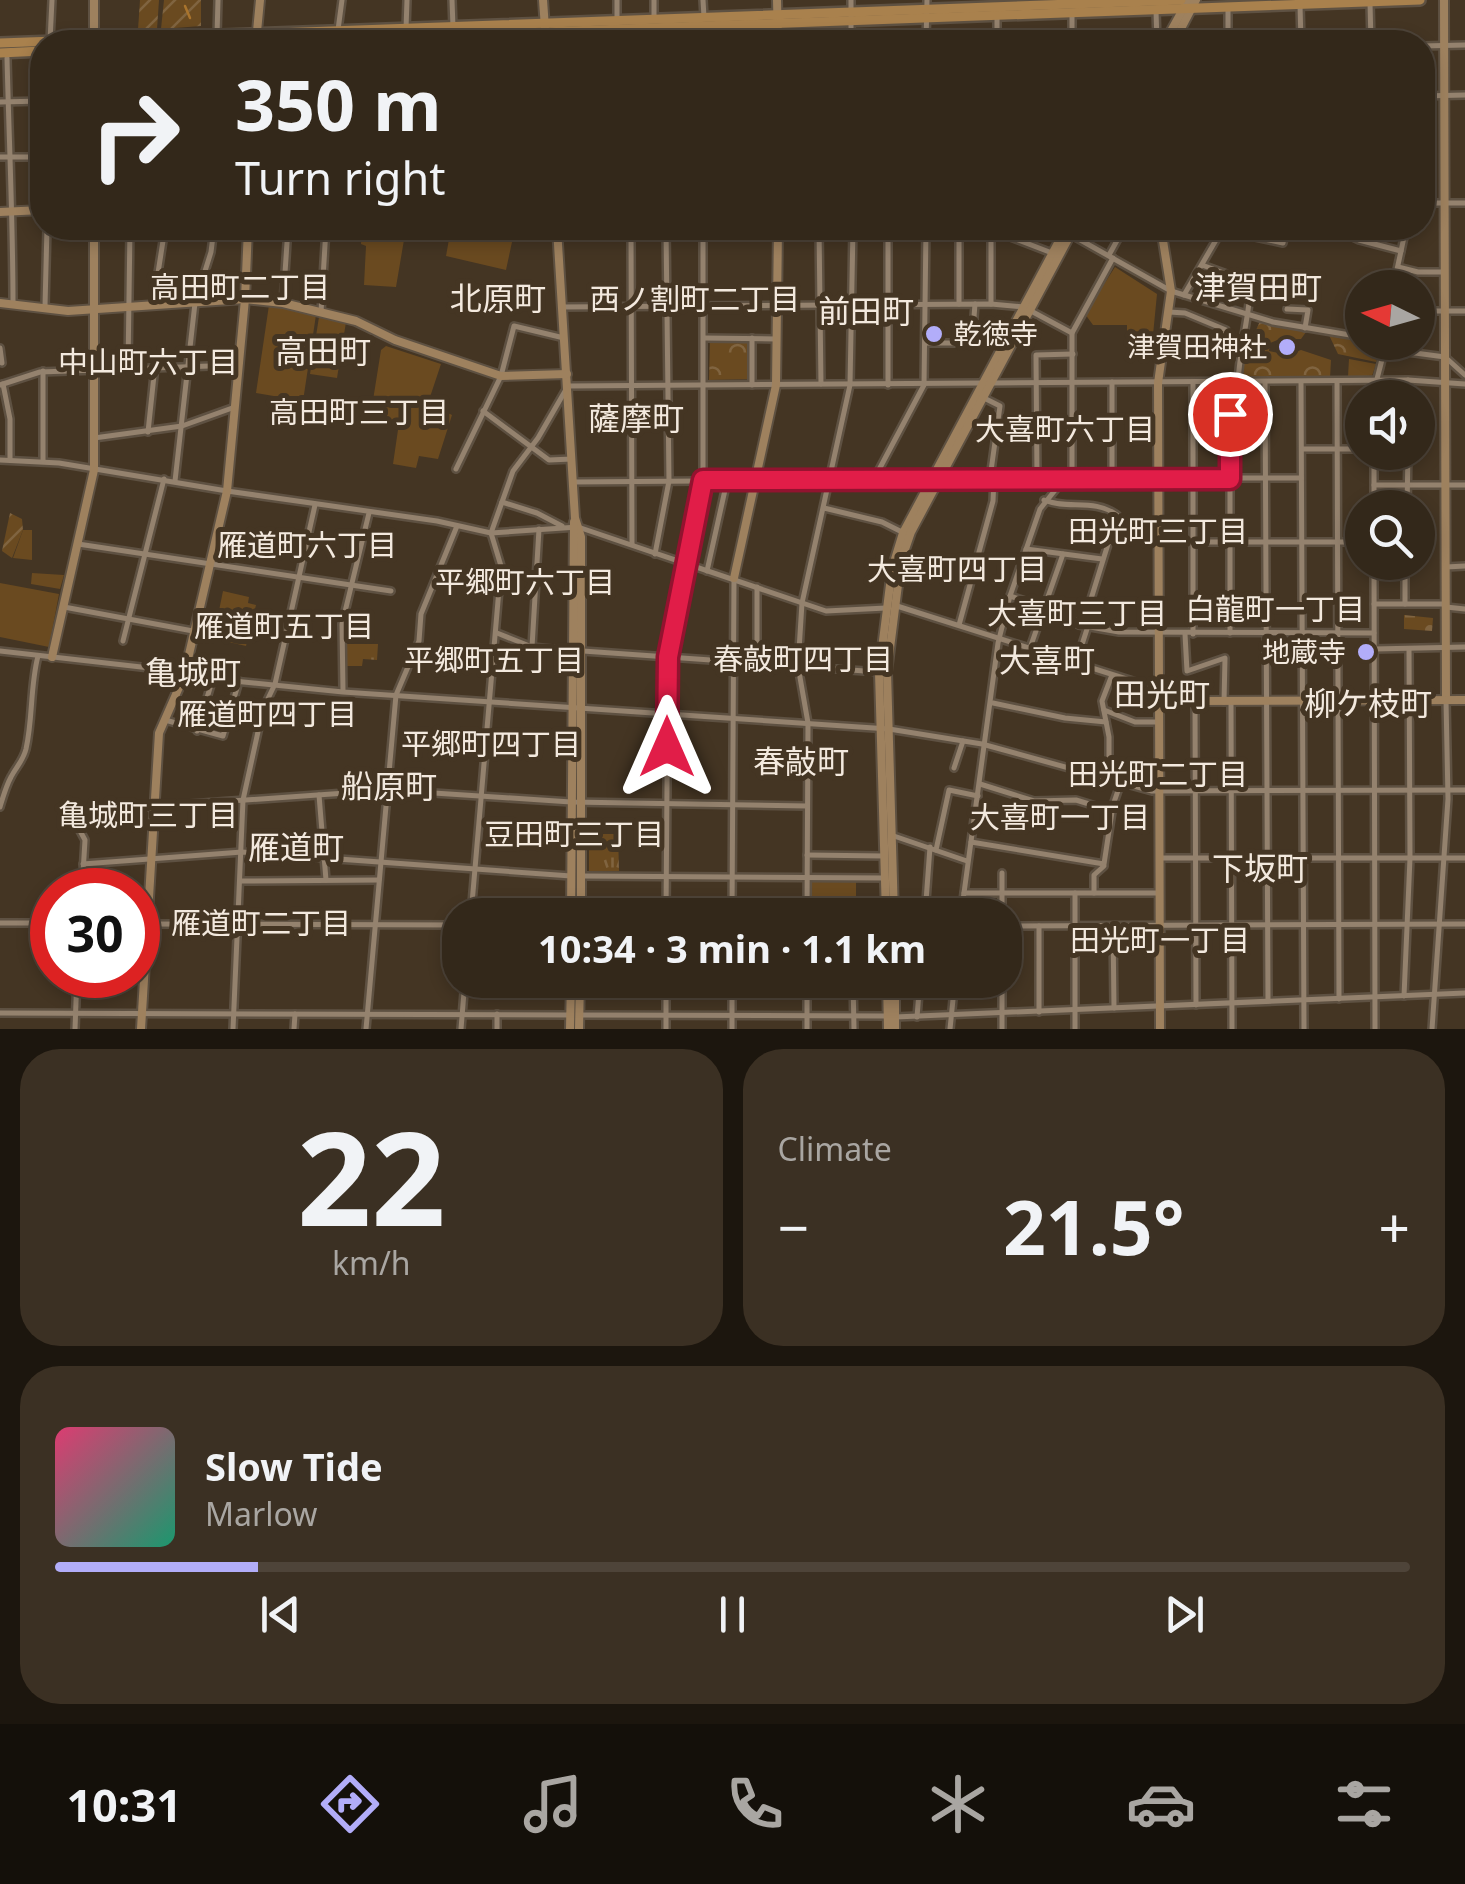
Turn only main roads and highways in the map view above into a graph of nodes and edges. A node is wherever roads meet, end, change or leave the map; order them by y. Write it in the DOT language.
graph roads {
  1 [pos="1420,0"];
  2 [pos="1370,1"];
  3 [pos="1156,4"];
  4 [pos="1188,4"];
  5 [pos="1072,6"];
  6 [pos="996,7"];
  7 [pos="927,9"];
  8 [pos="704,22"];
  9 [pos="562,30"];
  10 [pos="628,30"];
  11 [pos="30,42"];
  12 [pos="0,43"];
  13 [pos="30,52"];
  14 [pos="4,55"];
  1 -- 2 [label="main road"];
  2 -- 4 [label="main road"];
  3 -- 4 [label="main road"];
  3 -- 5 [label="main road"];
  5 -- 6 [label="main road"];
  6 -- 7 [label="main road"];
  7 -- 8 [label="main road"];
  8 -- 9 [label="main road"];
  8 -- 10 [label="main road"];
  11 -- 12 [label="main road"];
  13 -- 14 [label="main road"];
}
